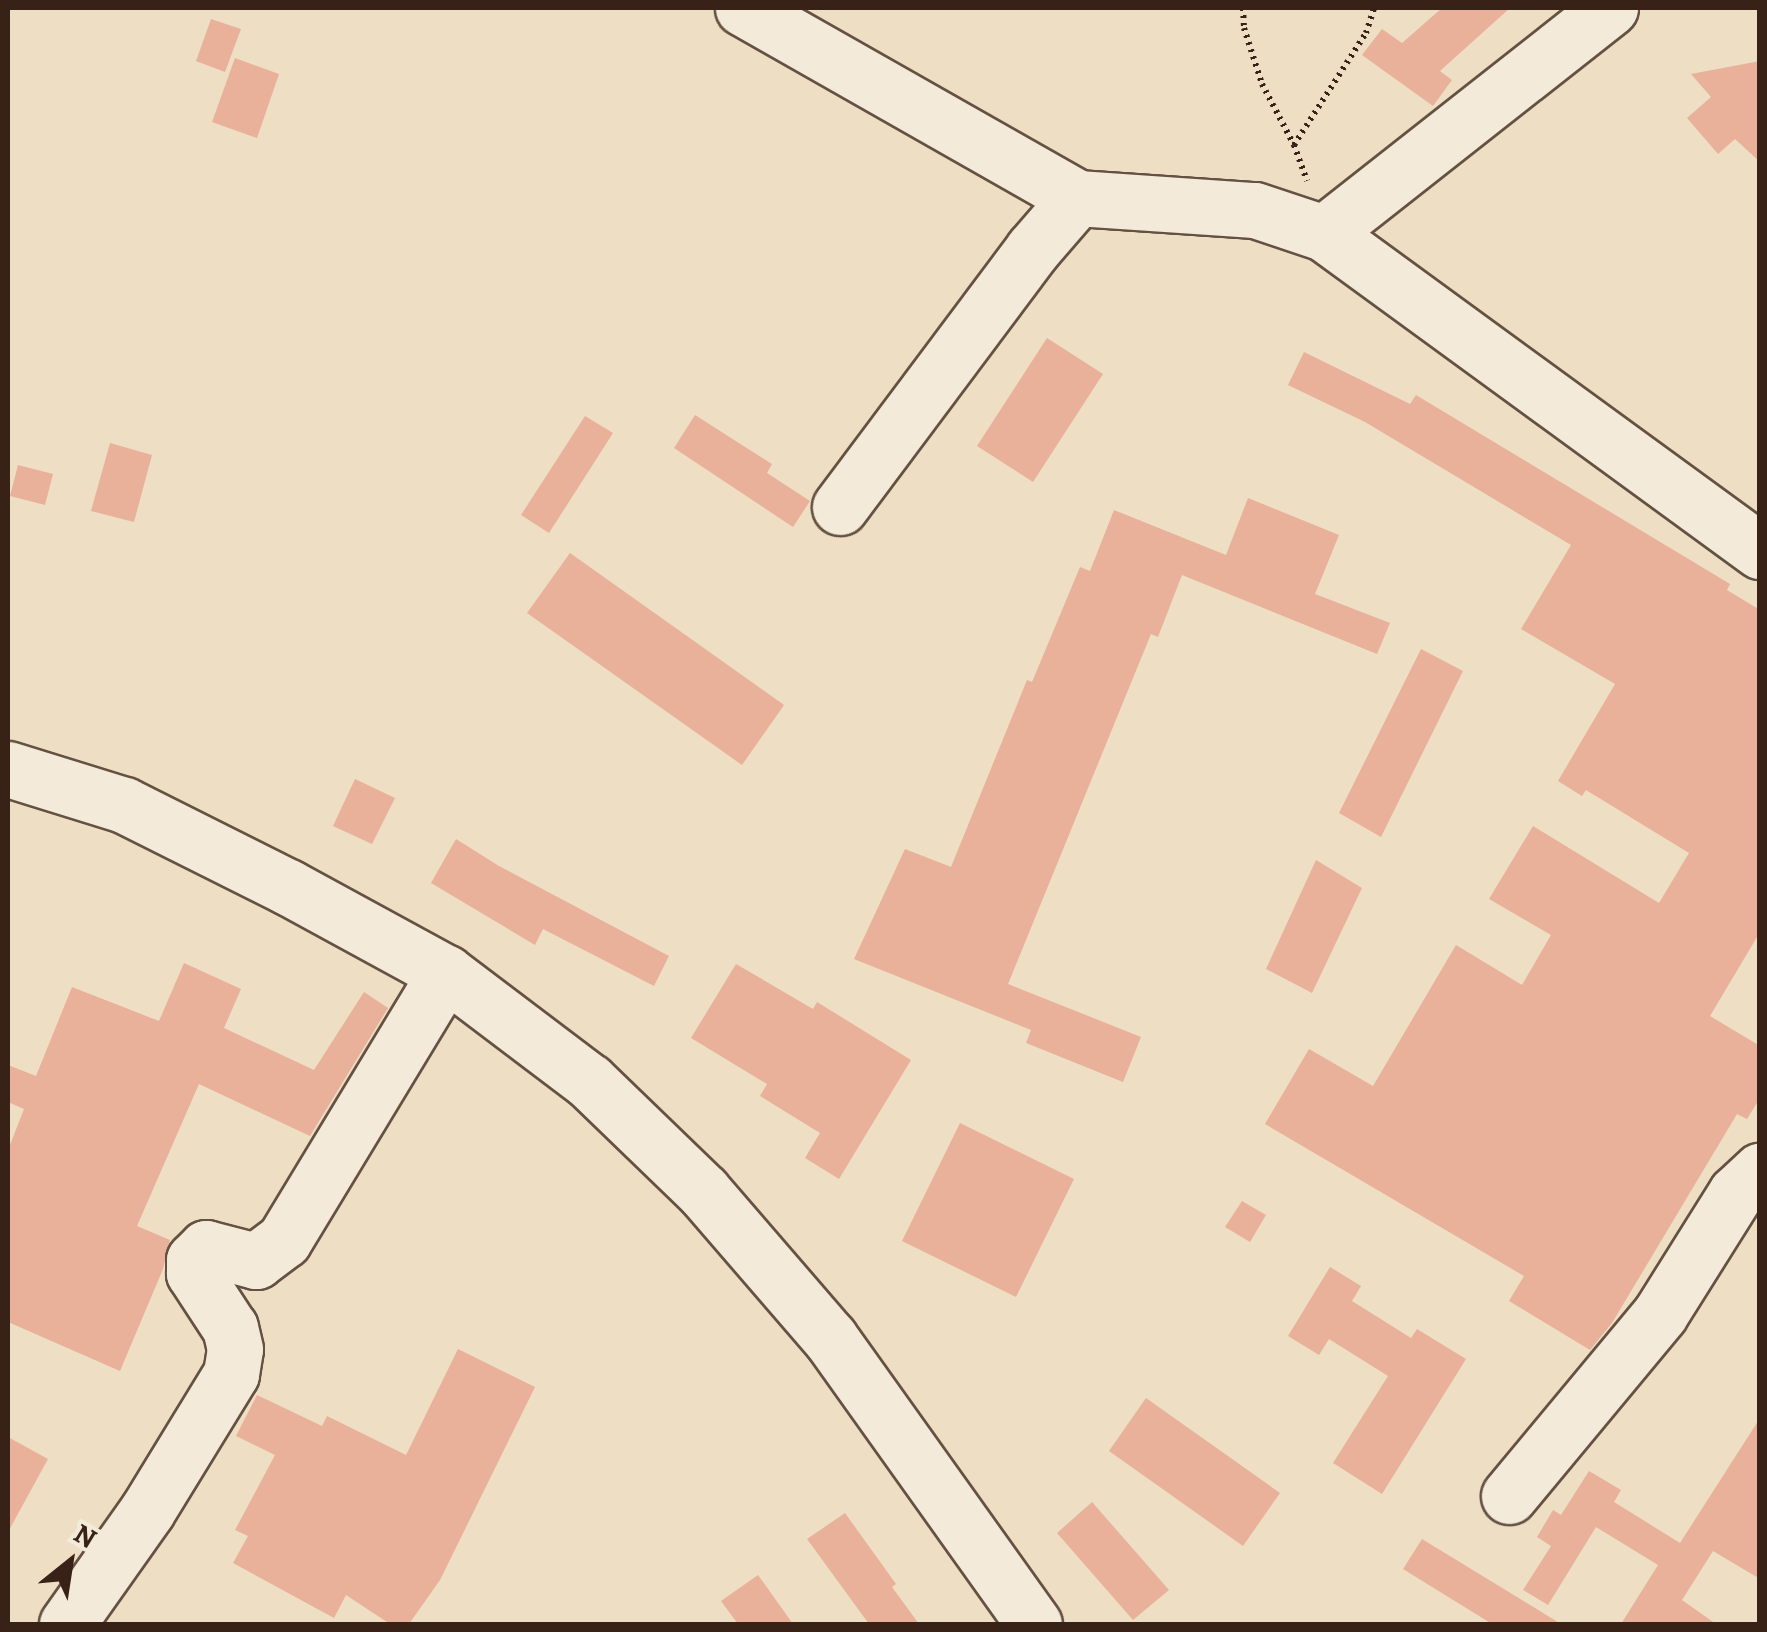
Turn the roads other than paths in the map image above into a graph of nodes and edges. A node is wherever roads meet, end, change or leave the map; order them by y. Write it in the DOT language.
graph roads {
  1 [pos="743,8"];
  2 [pos="1610,8"];
  3 [pos="1077,198"];
  4 [pos="1324,233"];
  5 [pos="840,507"];
  6 [pos="1760,551"];
  7 [pos="8,768"];
  8 [pos="446,973"];
  9 [pos="1760,1171"];
  10 [pos="1509,1496"];
  11 [pos="67,1624"];
  12 [pos="1034,1624"];
  1 -- 3 [label="street"];
  2 -- 4 [label="street"];
  3 -- 4 [label="street"];
  3 -- 5 [label="street"];
  4 -- 6 [label="street"];
  7 -- 8 [label="street"];
  8 -- 11 [label="street"];
  8 -- 12 [label="street"];
  9 -- 10 [label="street"];
}
